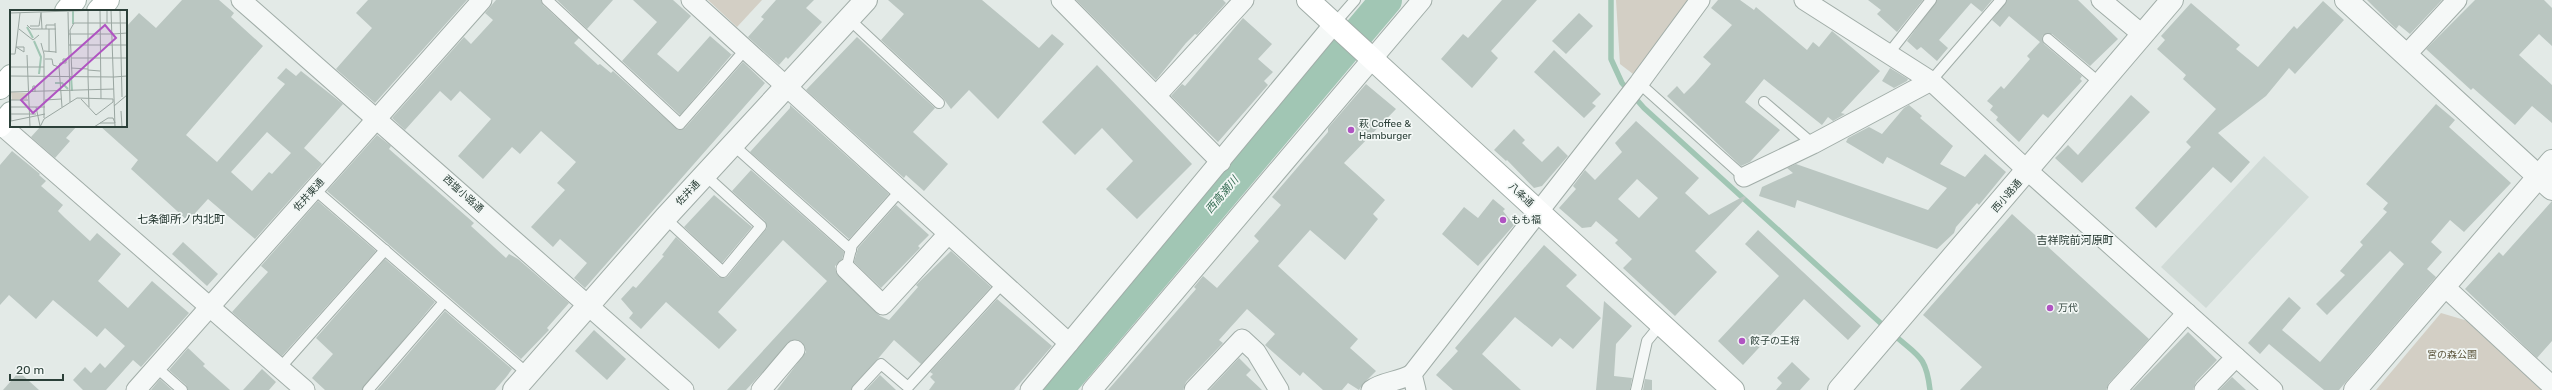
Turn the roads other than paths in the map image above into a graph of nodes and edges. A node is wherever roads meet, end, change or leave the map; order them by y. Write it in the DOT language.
graph roads {
  1 [pos="76,0"];
  2 [pos="108,0"];
  3 [pos="242,0"];
  4 [pos="482,0"];
  5 [pos="547,0"];
  6 [pos="691,0"];
  7 [pos="866,0"];
  8 [pos="1061,0"];
  9 [pos="1244,0"];
  10 [pos="1308,0"];
  11 [pos="1355,0"];
  12 [pos="1422,0"];
  13 [pos="1700,0"];
  14 [pos="1804,0"];
  15 [pos="1931,0"];
  16 [pos="2001,0"];
  17 [pos="2101,0"];
  18 [pos="2172,0"];
  19 [pos="2346,0"];
  20 [pos="2457,0"];
  21 [pos="67,10"];
  22 [pos="99,10"];
  23 [pos="849,19"];
  24 [pos="1334,24"];
  25 [pos="2143,35"];
  26 [pos="2048,39"];
  27 [pos="745,50"];
  28 [pos="1889,53"];
  29 [pos="2406,55"];
  30 [pos="1373,59"];
  31 [pos="10,77"];
  32 [pos="1931,81"];
  33 [pos="1639,83"];
  34 [pos="2101,84"];
  35 [pos="786,87"];
  36 [pos="0,88"];
  37 [pos="1156,96"];
  38 [pos="1764,102"];
  39 [pos="939,103"];
  40 [pos="377,118"];
  41 [pos="4,122"];
  42 [pos="732,144"];
  43 [pos="1813,144"];
  44 [pos="1221,162"];
  45 [pos="2028,171"];
  46 [pos="705,175"];
  47 [pos="2547,175"];
  48 [pos="1744,177"];
  49 [pos="314,189"];
  50 [pos="900,190"];
  51 [pos="1538,210"];
  52 [pos="665,218"];
  53 [pos="948,234"];
  54 [pos="384,250"];
  55 [pos="851,250"];
  56 [pos="846,269"];
  57 [pos="1003,283"];
  58 [pos="2445,287"];
  59 [pos="444,302"];
  60 [pos="589,306"];
  61 [pos="210,307"];
  62 [pos="2187,313"];
  63 [pos="1661,324"];
  64 [pos="1069,343"];
  65 [pos="795,350"];
  66 [pos="2236,357"];
  67 [pos="156,367"];
  68 [pos="280,368"];
  69 [pos="521,382"];
  70 [pos="1414,382"];
  71 [pos="2552,386"];
  72 [pos="136,390"];
  73 [pos="182,390"];
  74 [pos="305,390"];
  75 [pos="368,390"];
  76 [pos="684,390"];
  77 [pos="761,390"];
  78 [pos="857,390"];
  79 [pos="1030,390"];
  80 [pos="1092,390"];
  81 [pos="1194,390"];
  82 [pos="1279,390"];
  83 [pos="1371,390"];
  84 [pos="1636,390"];
  85 [pos="1732,390"];
  86 [pos="1839,390"];
  87 [pos="2118,390"];
  88 [pos="2204,390"];
  89 [pos="2273,390"];
  90 [pos="2355,390"];
  1 -- 21 [label="main road"];
  2 -- 22 [label="main road"];
  3 -- 40 [label="street, 西塩小路通"];
  4 -- 40 [label="street, 佐井東通"];
  5 -- 27 [label="lane"];
  6 -- 27 [label="street"];
  7 -- 23 [label="street, 佐井通"];
  8 -- 37 [label="street"];
  9 -- 37 [label="street"];
  10 -- 24 [label="main road, 八条通"];
  11 -- 24 [label="lane"];
  12 -- 30 [label="street"];
  13 -- 33 [label="street"];
  14 -- 28 [label="street"];
  15 -- 28 [label="lane"];
  16 -- 32 [label="lane"];
  17 -- 25 [label="street"];
  18 -- 25 [label="street, 西小路通"];
  19 -- 29 [label="street"];
  20 -- 29 [label="street"];
  23 -- 35 [label="street, 佐井通"];
  23 -- 39 [label="lane"];
  24 -- 30 [label="main road, 八条通"];
  24 -- 44 [label="street"];
  25 -- 34 [label="street, 西小路通"];
  26 -- 34 [label="lane"];
  27 -- 35 [label="street"];
  28 -- 32 [label="street"];
  29 -- 47 [label="street"];
  30 -- 51 [label="main road, 八条通"];
  30 -- 80 [label="street"];
  31 -- 36 [label="main road"];
  32 -- 43 [label="street"];
  32 -- 45 [label="street"];
  33 -- 48 [label="lane"];
  33 -- 51 [label="street"];
  34 -- 45 [label="street, 西小路通"];
  35 -- 42 [label="street, 佐井通"];
  35 -- 50 [label="street"];
  37 -- 44 [label="street"];
  38 -- 43 [label="lane"];
  40 -- 49 [label="street, 佐井東通"];
  40 -- 60 [label="street, 西塩小路通"];
  41 -- 61 [label="street"];
  42 -- 46 [label="street, 佐井通"];
  42 -- 55 [label="lane"];
  43 -- 48 [label="street"];
  44 -- 64 [label="street"];
  45 -- 62 [label="street"];
  45 -- 86 [label="street, 西小路通"];
  46 -- 52 [label="street, 佐井通"];
  46 -- 52 [label="lane"];
  47 -- 58 [label="street"];
  49 -- 54 [label="lane"];
  49 -- 61 [label="street, 佐井東通"];
  50 -- 53 [label="street"];
  50 -- 55 [label="lane"];
  51 -- 63 [label="main road, 八条通"];
  51 -- 70 [label="street"];
  52 -- 60 [label="street, 佐井通"];
  53 -- 56 [label="street"];
  53 -- 57 [label="street"];
  54 -- 59 [label="lane"];
  54 -- 68 [label="lane"];
  55 -- 56 [label="lane"];
  57 -- 64 [label="street"];
  57 -- 78 [label="lane"];
  58 -- 71 [label="street"];
  58 -- 90 [label="street"];
  59 -- 69 [label="lane"];
  59 -- 75 [label="lane"];
  60 -- 69 [label="street, 佐井通"];
  60 -- 76 [label="street, 西塩小路通"];
  61 -- 67 [label="street, 佐井東通"];
  61 -- 68 [label="street"];
  62 -- 66 [label="street"];
  62 -- 87 [label="street"];
  63 -- 84 [label="lane"];
  63 -- 85 [label="main road, 八条通"];
  64 -- 79 [label="street"];
  65 -- 77 [label="street"];
  66 -- 88 [label="street"];
  66 -- 89 [label="street"];
  67 -- 72 [label="street, 佐井東通"];
  67 -- 73 [label="lane"];
  68 -- 74 [label="street"];
  70 -- 83 [label="street"];
  81 -- 82 [label="street"];
}
